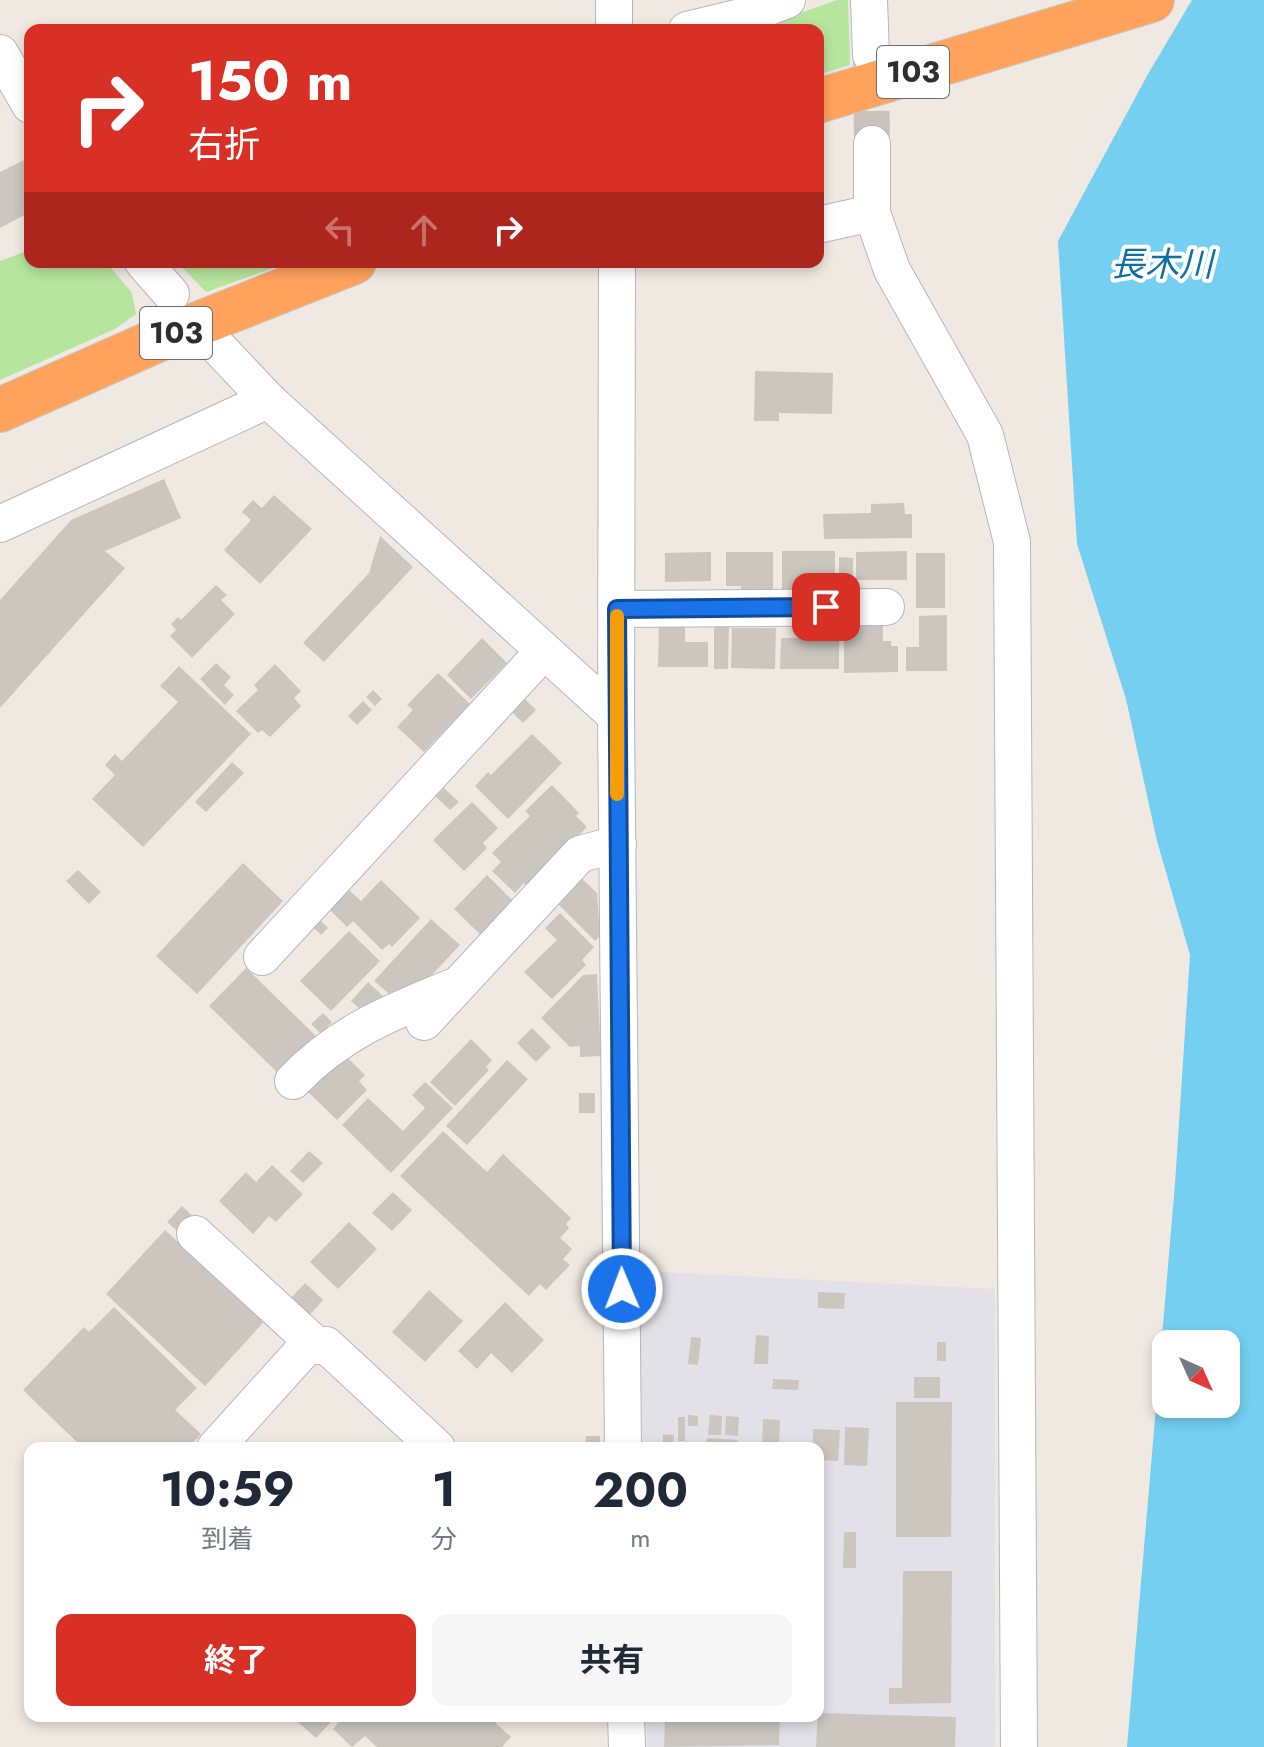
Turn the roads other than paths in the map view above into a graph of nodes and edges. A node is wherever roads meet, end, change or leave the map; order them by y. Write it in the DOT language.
graph roads {
  1 [pos="614,0"];
  2 [pos="787,0"];
  3 [pos="869,0"];
  4 [pos="1152,0"];
  5 [pos="614,24"];
  6 [pos="712,24"];
  7 [pos="0,53"];
  8 [pos="871,55"];
  9 [pos="24,95"];
  10 [pos="824,99"];
  11 [pos="872,144"];
  12 [pos="872,213"];
  13 [pos="824,224"];
  14 [pos="148,268"];
  15 [pos="339,268"];
  16 [pos="627,268"];
  17 [pos="171,294"];
  18 [pos="217,346"];
  19 [pos="268,400"];
  20 [pos="0,410"];
  21 [pos="0,524"];
  22 [pos="886,607"];
  23 [pos="617,609"];
  24 [pos="544,651"];
  25 [pos="616,716"];
  26 [pos="618,844"];
  27 [pos="262,957"];
  28 [pos="459,985"];
  29 [pos="424,1022"];
  30 [pos="293,1081"];
  31 [pos="195,1234"];
  32 [pos="317,1346"];
  33 [pos="220,1442"];
  34 [pos="431,1442"];
  35 [pos="623,1442"];
  36 [pos="626,1722"];
  37 [pos="627,1747"];
  38 [pos="1019,1747"];
  1 -- 5 [label="street"];
  2 -- 6 [label="street"];
  3 -- 8 [label="street"];
  4 -- 10 [label="highway, 103"];
  7 -- 9 [label="street"];
  11 -- 12 [label="street"];
  12 -- 13 [label="street"];
  12 -- 38 [label="street"];
  14 -- 17 [label="street"];
  15 -- 20 [label="highway, 103"];
  16 -- 23 [label="street"];
  18 -- 19 [label="street"];
  19 -- 21 [label="street"];
  19 -- 24 [label="street"];
  22 -- 23 [label="street"];
  23 -- 25 [label="street"];
  24 -- 25 [label="street"];
  24 -- 27 [label="street"];
  25 -- 26 [label="street"];
  26 -- 28 [label="street"];
  26 -- 35 [label="street"];
  28 -- 29 [label="street"];
  28 -- 30 [label="street"];
  31 -- 32 [label="street"];
  32 -- 33 [label="street"];
  32 -- 34 [label="street"];
  36 -- 37 [label="street"];
}
